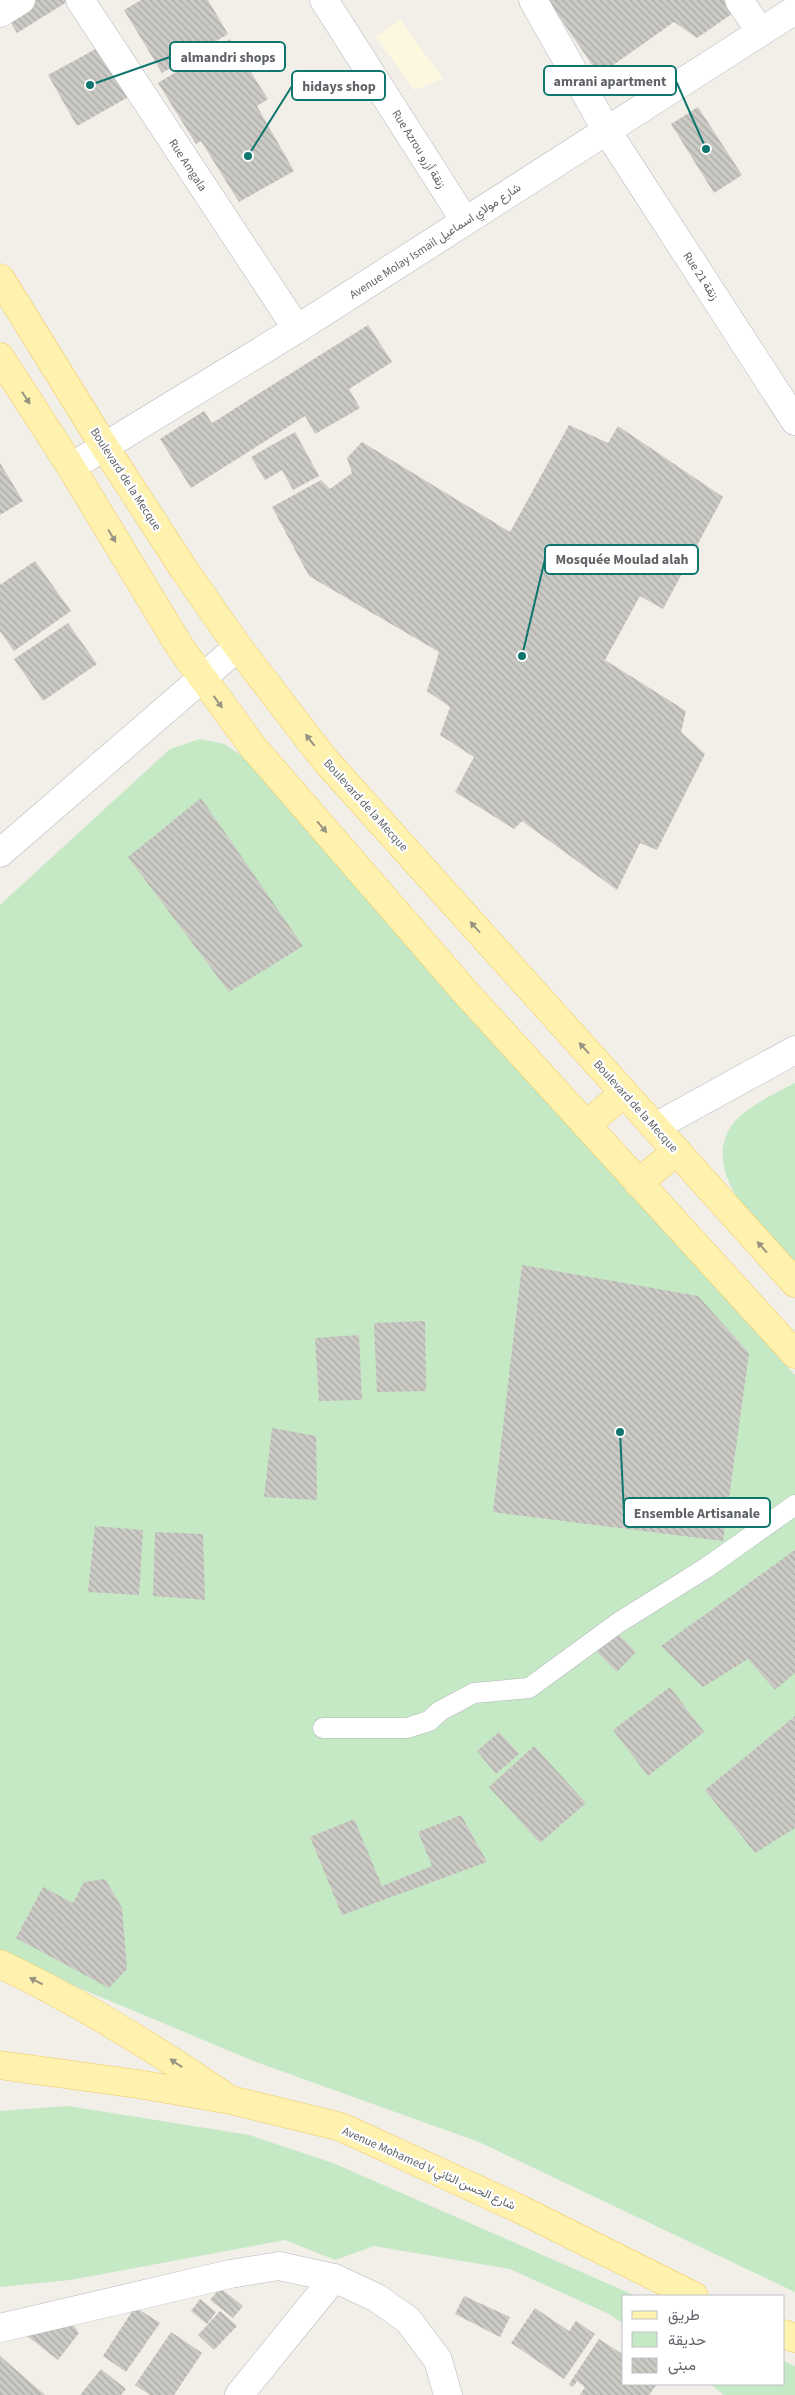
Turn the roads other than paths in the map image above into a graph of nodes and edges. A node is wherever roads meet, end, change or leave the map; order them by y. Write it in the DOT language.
graph roads {
  1 [pos="21,0"];
  2 [pos="80,0"];
  3 [pos="324,0"];
  4 [pos="533,0"];
  5 [pos="739,0"];
  6 [pos="795,10"];
  7 [pos="0,13"];
  8 [pos="761,32"];
  9 [pos="607,131"];
  10 [pos="465,222"];
  11 [pos="0,278"];
  12 [pos="297,329"];
  13 [pos="0,357"];
  14 [pos="795,421"];
  15 [pos="104,446"];
  16 [pos="71,467"];
  17 [pos="238,647"];
  18 [pos="201,679"];
  19 [pos="0,853"];
  20 [pos="795,1050"];
  21 [pos="624,1093"];
  22 [pos="586,1125"];
  23 [pos="655,1127"];
  24 [pos="677,1151"];
  25 [pos="638,1183"];
  26 [pos="795,1283"];
  27 [pos="795,1354"];
  28 [pos="795,1505"];
  29 [pos="323,1728"];
  30 [pos="0,1964"];
  31 [pos="0,2065"];
  32 [pos="231,2100"];
  33 [pos="334,2278"];
  34 [pos="692,2295"];
  35 [pos="0,2328"];
  36 [pos="239,2395"];
  37 [pos="448,2395"];
  1 -- 7 [label="street"];
  2 -- 12 [label="street, Rue Amgala"];
  3 -- 10 [label="street, Rue Azrou زنقة أزرو"];
  4 -- 9 [label="street, Rue 21 زنقة"];
  5 -- 8 [label="street"];
  6 -- 8 [label="street, Avenue Molay Ismail شارع مولاي اسماعيل"];
  8 -- 9 [label="street, Avenue Molay Ismail شارع مولاي اسماعيل"];
  9 -- 10 [label="street, Avenue Molay Ismail شارع مولاي اسماعيل"];
  9 -- 14 [label="street, Rue 21 زنقة"];
  10 -- 12 [label="street, Avenue Molay Ismail شارع مولاي اسماعيل"];
  11 -- 15 [label="main road, Boulevard de la Mecque"];
  12 -- 15 [label="street, Avenue Molay Ismail شارع مولاي اسماعيل"];
  13 -- 16 [label="main road, one-way"];
  15 -- 16 [label="street, Avenue Molay Ismail شارع مولاي اسماعيل"];
  15 -- 17 [label="main road, Boulevard de la Mecque"];
  16 -- 18 [label="main road, one-way"];
  17 -- 18 [label="street"];
  21 -- 17 [label="main road, Boulevard de la Mecque, one-way"];
  18 -- 19 [label="street"];
  18 -- 22 [label="main road, one-way"];
  20 -- 23 [label="street"];
  21 -- 22 [label="main road"];
  21 -- 23 [label="main road, Boulevard de la Mecque"];
  22 -- 25 [label="main road"];
  23 -- 24 [label="main road, Boulevard de la Mecque"];
  24 -- 25 [label="main road"];
  26 -- 24 [label="main road, Boulevard de la Mecque, one-way"];
  25 -- 27 [label="main road"];
  28 -- 29 [label="lane"];
  32 -- 30 [label="main road, one-way"];
  31 -- 32 [label="main road, Avenue Mohamed V شارع الحسن الثاني"];
  32 -- 34 [label="main road, Avenue Mohamed V شارع الحسن الثاني"];
  33 -- 35 [label="street"];
  33 -- 36 [label="street"];
  33 -- 37 [label="street"];
}
